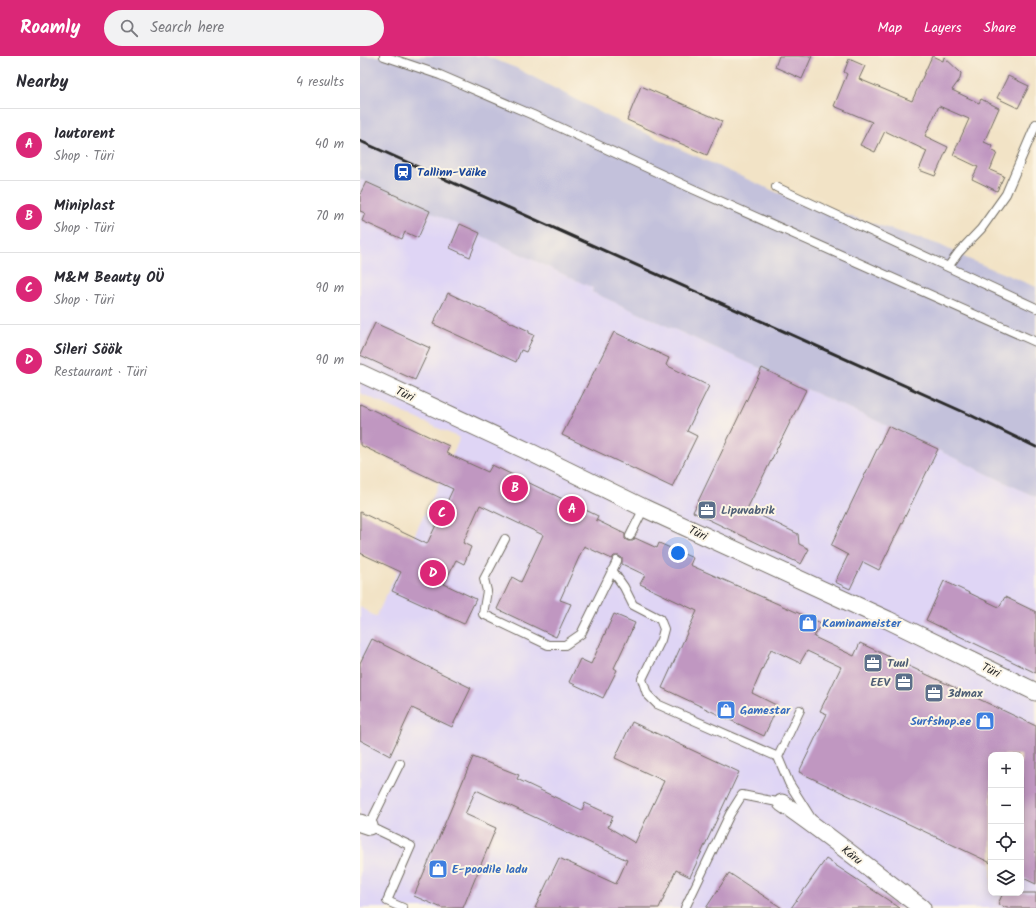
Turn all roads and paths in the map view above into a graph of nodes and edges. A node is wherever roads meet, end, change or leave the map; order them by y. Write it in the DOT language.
graph roads {
  1 [pos="384,56"];
  2 [pos="1036,124"];
  3 [pos="776,187"];
  4 [pos="948,268"];
  5 [pos="1036,308"];
  6 [pos="1036,342"];
  7 [pos="360,373"];
  8 [pos="644,508"];
  9 [pos="630,536"];
  10 [pos="505,539"];
  11 [pos="617,561"];
  12 [pos="612,570"];
  13 [pos="1036,692"];
  14 [pos="800,710"];
  15 [pos="778,757"];
  16 [pos="400,763"];
  17 [pos="782,803"];
  18 [pos="365,824"];
  19 [pos="818,827"];
  20 [pos="403,908"];
  21 [pos="685,908"];
  22 [pos="922,908"];
  1 -- 6 [label="lane"];
  2 -- 4 [label="lane"];
  3 -- 4 [label="lane"];
  4 -- 5 [label="lane"];
  7 -- 8 [label="street, Türi"];
  8 -- 9 [label="lane"];
  8 -- 13 [label="street, Türi"];
  10 -- 12 [label="lane"];
  11 -- 12 [label="lane"];
  12 -- 15 [label="lane"];
  14 -- 15 [label="lane"];
  15 -- 19 [label="lane"];
  16 -- 18 [label="lane"];
  17 -- 19 [label="street, Käru"];
  17 -- 21 [label="lane"];
  18 -- 20 [label="lane"];
  19 -- 22 [label="street, Käru"];
}
